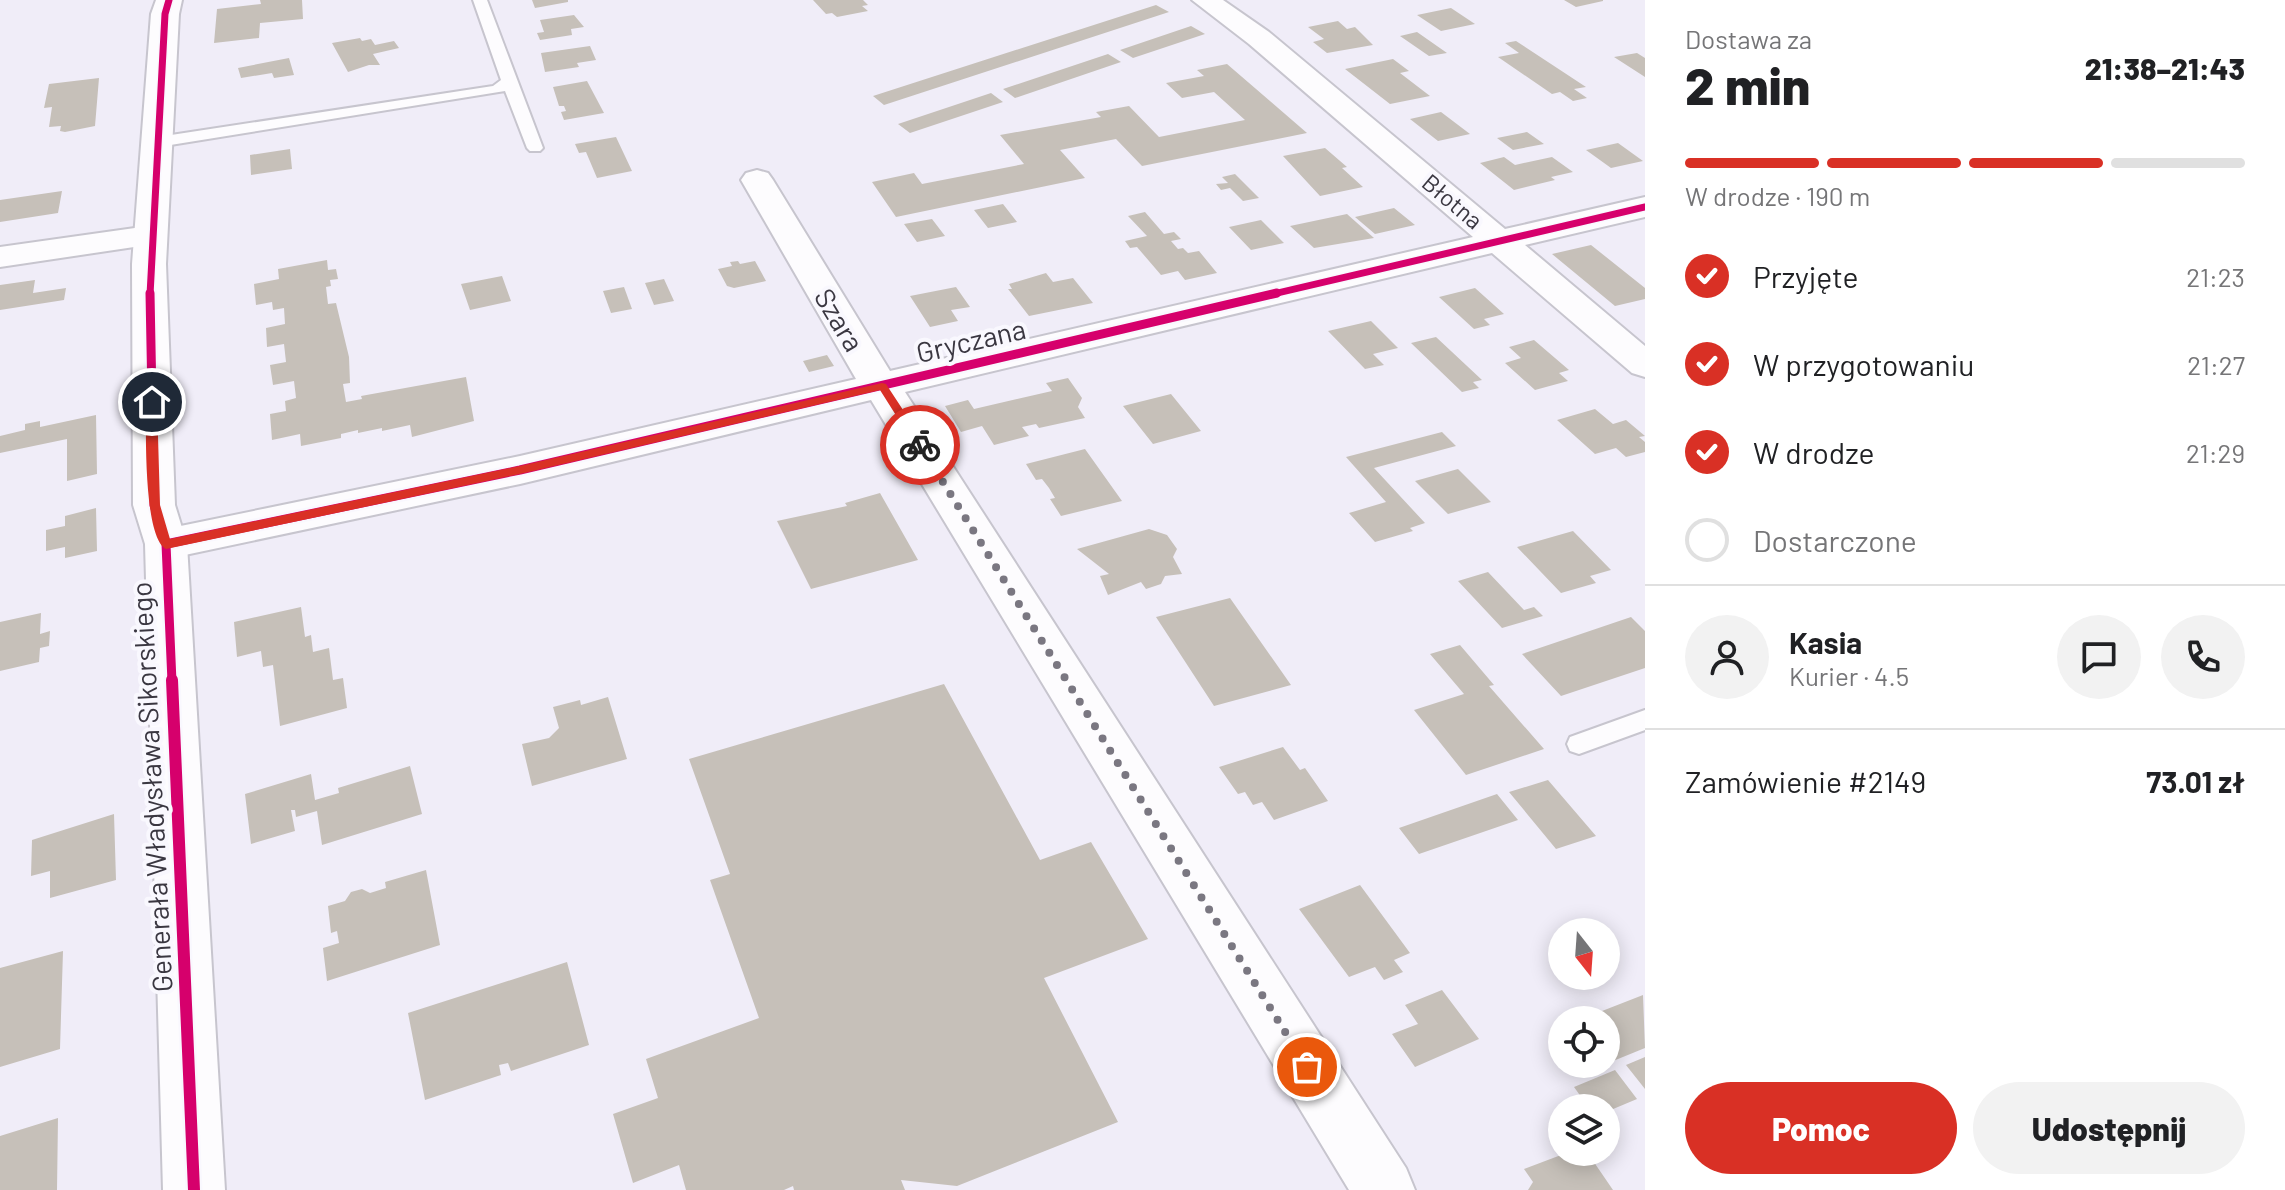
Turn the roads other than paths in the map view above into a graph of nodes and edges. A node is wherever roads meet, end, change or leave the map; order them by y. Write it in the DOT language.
graph roads {
  1 [pos="169,0"];
  2 [pos="480,0"];
  3 [pos="1205,0"];
  4 [pos="509,81"];
  5 [pos="158,142"];
  6 [pos="535,148"];
  7 [pos="757,180"];
  8 [pos="1645,207"];
  9 [pos="149,236"];
  10 [pos="1498,242"];
  11 [pos="0,257"];
  12 [pos="1645,365"];
  13 [pos="882,386"];
  14 [pos="166,544"];
  15 [pos="1645,720"];
  16 [pos="1579,744"];
  17 [pos="194,1190"];
  18 [pos="1384,1190"];
  1 -- 5 [label="street, Generała Władysława Sikorskiego"];
  2 -- 4 [label="lane"];
  3 -- 10 [label="street, Błotna"];
  4 -- 5 [label="lane"];
  4 -- 6 [label="lane"];
  5 -- 9 [label="street, Generała Władysława Sikorskiego"];
  7 -- 13 [label="street, Szara"];
  8 -- 10 [label="street, Gryczana"];
  9 -- 11 [label="street"];
  9 -- 14 [label="street, Generała Władysława Sikorskiego"];
  10 -- 12 [label="street, Błotna"];
  10 -- 13 [label="street, Gryczana"];
  13 -- 14 [label="street, Gryczana"];
  13 -- 18 [label="street, Szara"];
  14 -- 17 [label="street, Generała Władysława Sikorskiego"];
  15 -- 16 [label="lane"];
}
